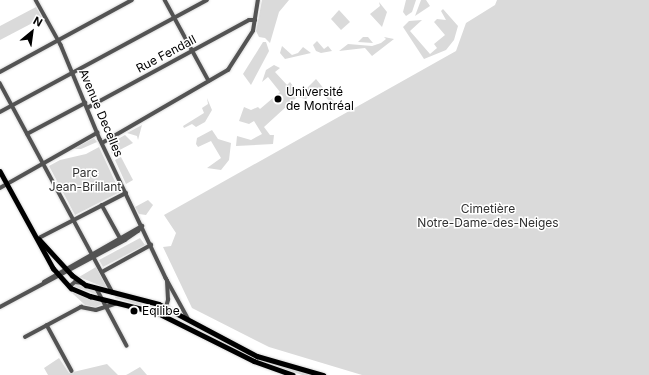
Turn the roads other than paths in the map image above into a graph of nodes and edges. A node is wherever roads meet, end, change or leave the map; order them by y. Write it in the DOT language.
graph roads {
  1 [pos="36,0"];
  2 [pos="132,0"];
  3 [pos="165,0"];
  4 [pos="207,0"];
  5 [pos="258,0"];
  6 [pos="175,18"];
  7 [pos="255,20"];
  8 [pos="58,40"];
  9 [pos="193,51"];
  10 [pos="0,72"];
  11 [pos="73,73"];
  12 [pos="209,81"];
  13 [pos="0,83"];
  14 [pos="85,103"];
  15 [pos="12,106"];
  16 [pos="87,108"];
  17 [pos="0,112"];
  18 [pos="97,133"];
  19 [pos="27,134"];
  20 [pos="102,143"];
  21 [pos="44,164"];
  22 [pos="0,171"];
  23 [pos="8,184"];
  24 [pos="0,188"];
  25 [pos="126,193"];
  26 [pos="102,205"];
  27 [pos="74,220"];
  28 [pos="142,226"];
  29 [pos="37,238"];
  30 [pos="120,238"];
  31 [pos="122,242"];
  32 [pos="151,245"];
  33 [pos="93,255"];
  34 [pos="66,270"];
  35 [pos="102,272"];
  36 [pos="57,275"];
  37 [pos="166,278"];
  38 [pos="84,284"];
  39 [pos="69,286"];
  40 [pos="97,289"];
  41 [pos="113,293"];
  42 [pos="103,299"];
  43 [pos="119,302"];
  44 [pos="0,306"];
  45 [pos="106,307"];
  46 [pos="167,307"];
  47 [pos="164,315"];
  48 [pos="188,319"];
  49 [pos="47,325"];
  50 [pos="25,337"];
  51 [pos="127,346"];
  52 [pos="72,371"];
  53 [pos="294,375"];
  54 [pos="323,375"];
  1 -- 8 [label="street, Avenue Decelles"];
  2 -- 8 [label="street"];
  3 -- 6 [label="street"];
  4 -- 6 [label="street"];
  5 -- 7 [label="street"];
  6 -- 9 [label="street"];
  6 -- 11 [label="street"];
  7 -- 9 [label="street, Rue Fendall"];
  7 -- 12 [label="street"];
  8 -- 10 [label="street"];
  8 -- 11 [label="street, Avenue Decelles"];
  9 -- 12 [label="street"];
  9 -- 16 [label="street, Rue Fendall"];
  11 -- 14 [label="street, Avenue Decelles"];
  11 -- 15 [label="street"];
  12 -- 20 [label="street"];
  13 -- 15 [label="street"];
  14 -- 16 [label="street, Avenue Decelles"];
  14 -- 19 [label="street"];
  15 -- 17 [label="street"];
  15 -- 19 [label="street"];
  16 -- 18 [label="street, Avenue Decelles"];
  18 -- 20 [label="street, Avenue Decelles"];
  18 -- 21 [label="street"];
  19 -- 21 [label="street"];
  20 -- 25 [label="street, Avenue Decelles"];
  21 -- 23 [label="street"];
  21 -- 27 [label="street"];
  22 -- 23 [label="main road"];
  23 -- 24 [label="street"];
  23 -- 29 [label="main road"];
  25 -- 26 [label="street"];
  25 -- 28 [label="street, Avenue Decelles"];
  26 -- 27 [label="street"];
  26 -- 30 [label="street"];
  27 -- 29 [label="street"];
  27 -- 33 [label="street"];
  28 -- 30 [label="street"];
  28 -- 31 [label="street"];
  28 -- 32 [label="street, Avenue Decelles"];
  29 -- 34 [label="main road"];
  29 -- 36 [label="main road"];
  30 -- 31 [label="street"];
  30 -- 33 [label="street"];
  31 -- 33 [label="street"];
  32 -- 35 [label="street"];
  32 -- 37 [label="street, Avenue Decelles"];
  33 -- 34 [label="street"];
  33 -- 35 [label="street"];
  34 -- 36 [label="street"];
  34 -- 38 [label="main road"];
  35 -- 41 [label="street"];
  36 -- 39 [label="main road"];
  36 -- 44 [label="street"];
  37 -- 46 [label="street, Avenue Decelles"];
  37 -- 48 [label="street, Avenue Decelles"];
  38 -- 39 [label="street"];
  38 -- 40 [label="main road"];
  39 -- 42 [label="main road"];
  40 -- 41 [label="main road"];
  40 -- 42 [label="street"];
  41 -- 46 [label="main road"];
  42 -- 43 [label="main road"];
  42 -- 45 [label="street"];
  43 -- 45 [label="street"];
  43 -- 47 [label="main road"];
  45 -- 49 [label="street"];
  45 -- 51 [label="street"];
  46 -- 47 [label="street, Avenue Decelles"];
  46 -- 48 [label="main road"];
  47 -- 53 [label="main road"];
  48 -- 54 [label="main road"];
  49 -- 50 [label="street"];
  49 -- 52 [label="street"];
}
